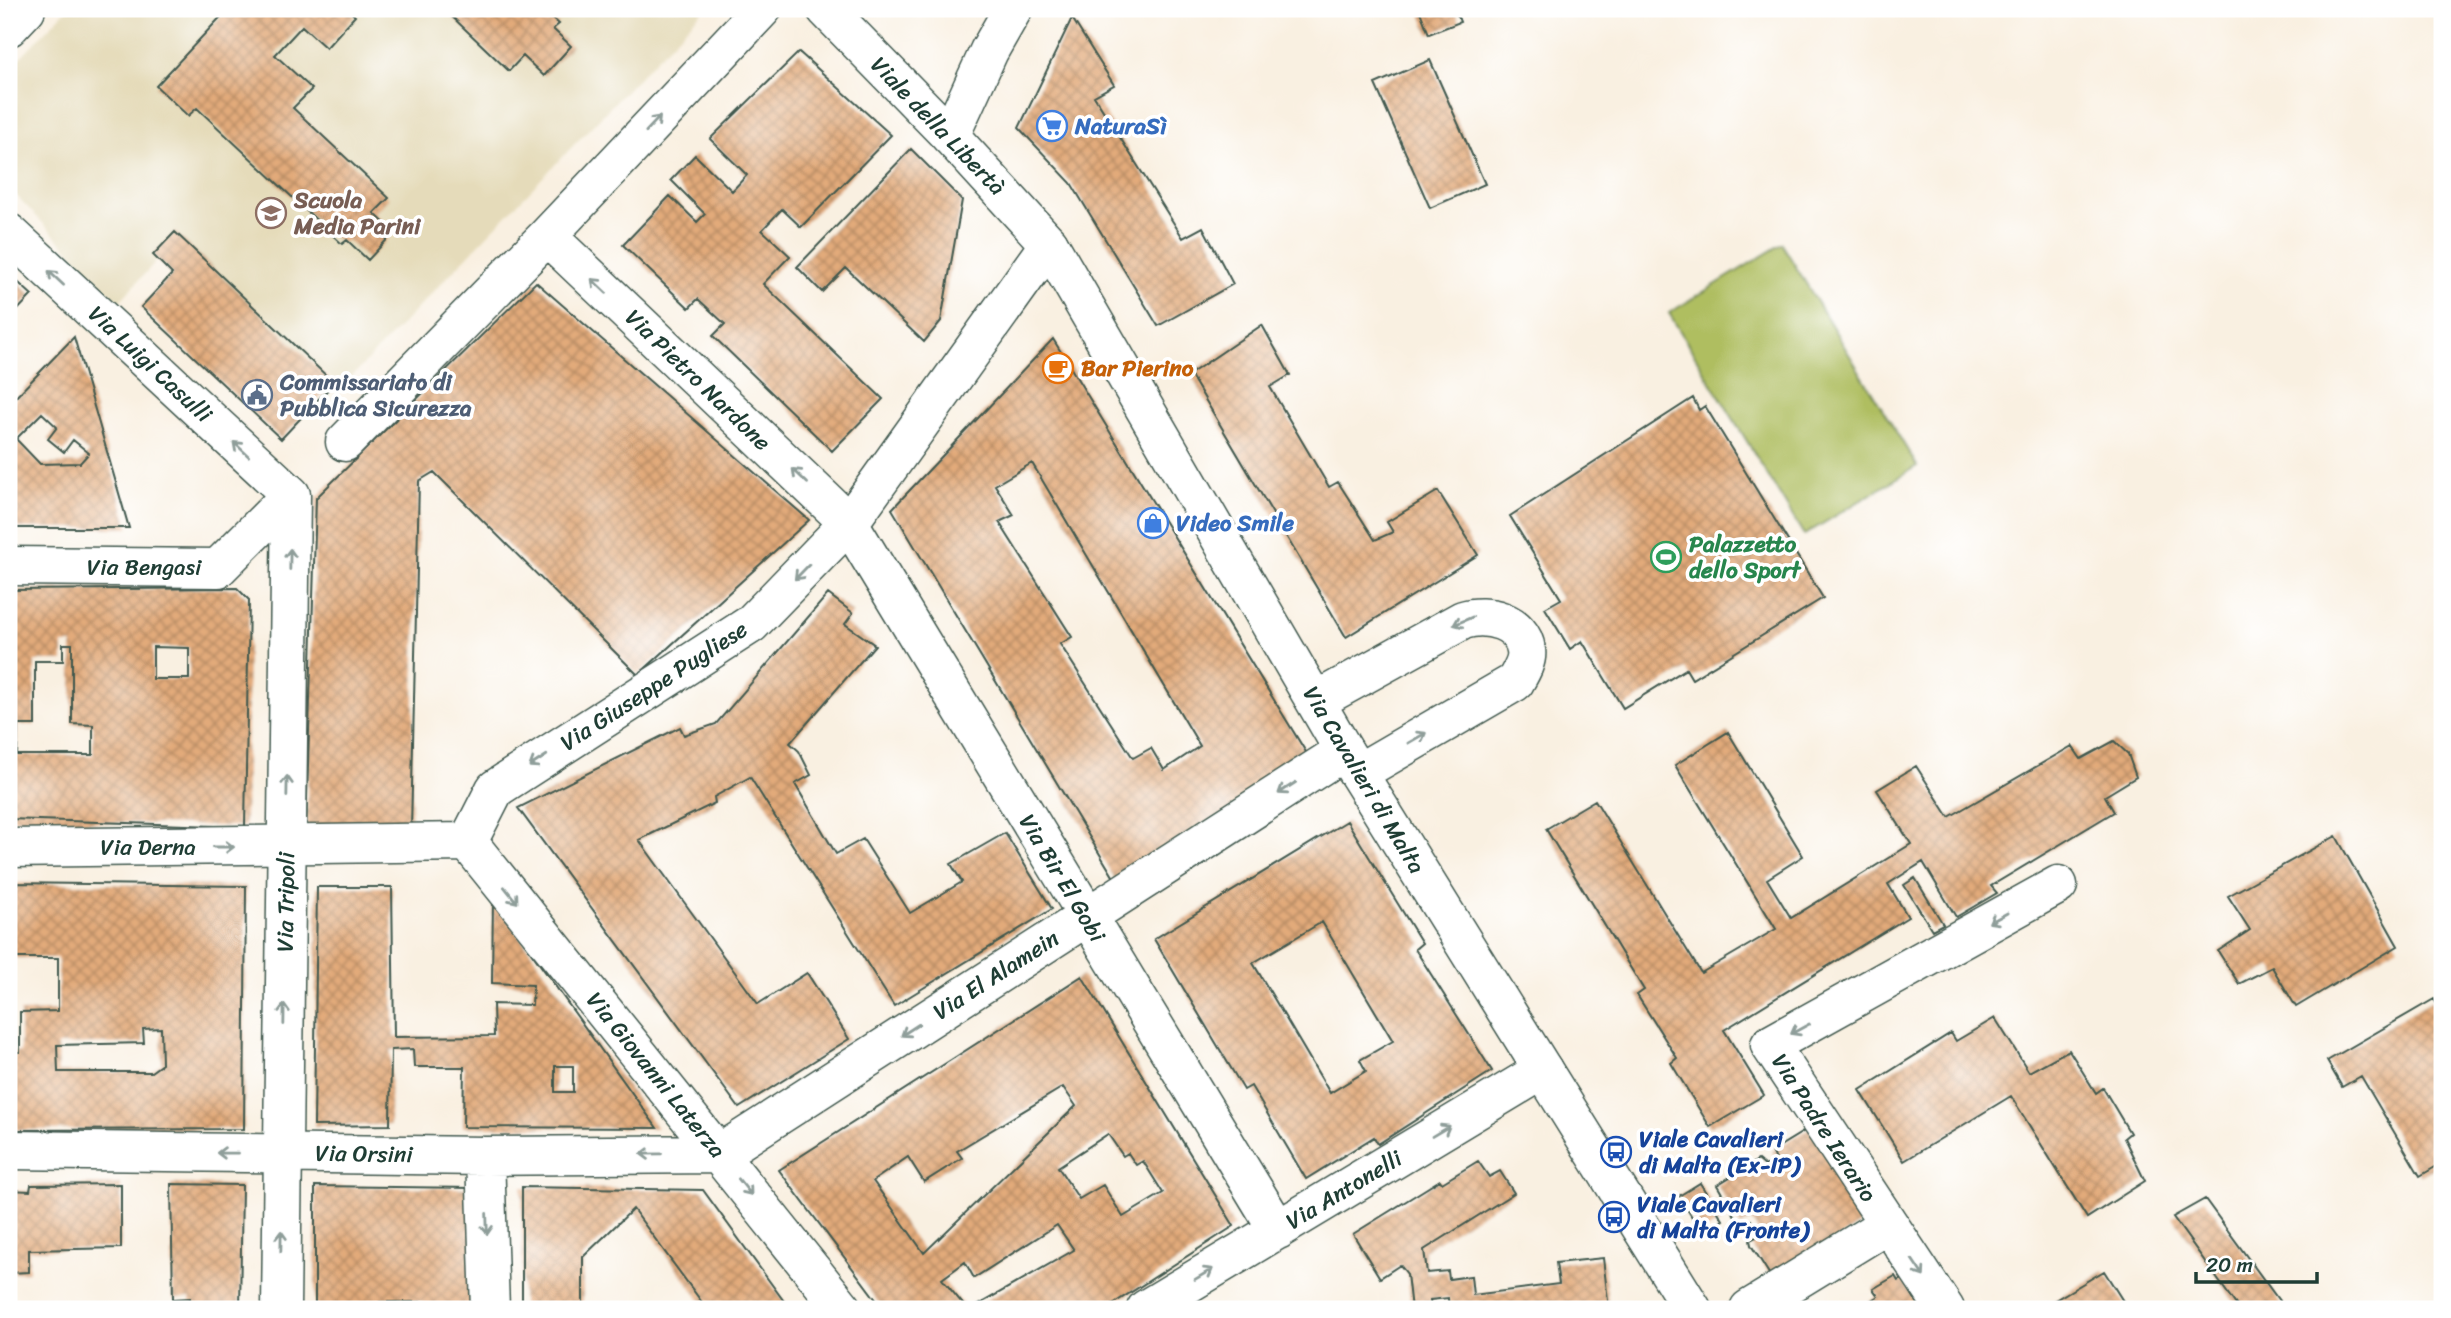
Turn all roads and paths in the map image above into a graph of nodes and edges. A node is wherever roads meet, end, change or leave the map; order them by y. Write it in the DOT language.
graph roads {
  1 [pos="26,9"];
  2 [pos="762,9"];
  3 [pos="826,9"];
  4 [pos="1013,9"];
  5 [pos="9,27"];
  6 [pos="950,136"];
  7 [pos="9,233"];
  8 [pos="547,236"];
  9 [pos="1049,244"];
  10 [pos="345,442"];
  11 [pos="291,495"];
  12 [pos="849,523"];
  13 [pos="9,566"];
  14 [pos="1316,701"];
  15 [pos="1351,762"];
  16 [pos="468,842"];
  17 [pos="286,847"];
  18 [pos="9,848"];
  19 [pos="2058,885"];
  20 [pos="1086,917"];
  21 [pos="1543,1070"];
  22 [pos="9,1150"];
  23 [pos="283,1153"];
  24 [pos="719,1154"];
  25 [pos="485,1156"];
  26 [pos="1888,1224"];
  27 [pos="1278,1230"];
  28 [pos="827,1300"];
  29 [pos="281,1309"];
  30 [pos="490,1309"];
  31 [pos="1146,1309"];
  32 [pos="1692,1309"];
  33 [pos="1749,1309"];
  34 [pos="1945,1309"];
  1 -- 5 [label="street"];
  8 -- 2 [label="street, one-way"];
  3 -- 6 [label="street, Viale della Libertà"];
  4 -- 6 [label="street"];
  6 -- 9 [label="street, Viale della Libertà"];
  11 -- 7 [label="street, Via Luigi Casulli, one-way"];
  8 -- 10 [label="street"];
  12 -- 8 [label="street, Via Pietro Nardone, one-way"];
  9 -- 12 [label="street, Via Giuseppe Pugliese"];
  9 -- 14 [label="street, Via Cavalieri di Malta"];
  11 -- 13 [label="street, Via Bengasi"];
  17 -- 11 [label="street, Via Tripoli, one-way"];
  12 -- 16 [label="street, Via Giuseppe Pugliese, one-way"];
  12 -- 20 [label="street, Via Bir El Gobi"];
  14 -- 15 [label="street, Via Cavalieri di Malta"];
  15 -- 14 [label="street, Via El Alamein, one-way"];
  15 -- 20 [label="street, Via El Alamein, one-way"];
  15 -- 21 [label="street, Via Cavalieri di Malta"];
  16 -- 17 [label="street"];
  16 -- 24 [label="street, Via Giovanni Laterza, one-way"];
  18 -- 17 [label="street, Via Derna, one-way"];
  23 -- 17 [label="street, Via Tripoli, one-way"];
  19 -- 26 [label="street, Via Padre Ierario, one-way"];
  20 -- 24 [label="street, Via El Alamein, one-way"];
  20 -- 27 [label="street, Via Bir El Gobi"];
  27 -- 21 [label="street, Via Antonelli, one-way"];
  21 -- 32 [label="street, Via Cavalieri di Malta"];
  23 -- 22 [label="street, Via Orsini, one-way"];
  23 -- 25 [label="street, Via Orsini"];
  29 -- 23 [label="street, Via Tripoli, one-way"];
  24 -- 25 [label="street, Via Orsini, one-way"];
  24 -- 28 [label="street, Via Giovanni Laterza, one-way"];
  25 -- 30 [label="street, one-way"];
  26 -- 33 [label="street"];
  26 -- 34 [label="street, Via Padre Ierario, one-way"];
  31 -- 27 [label="street, Via Antonelli, one-way"];
}
